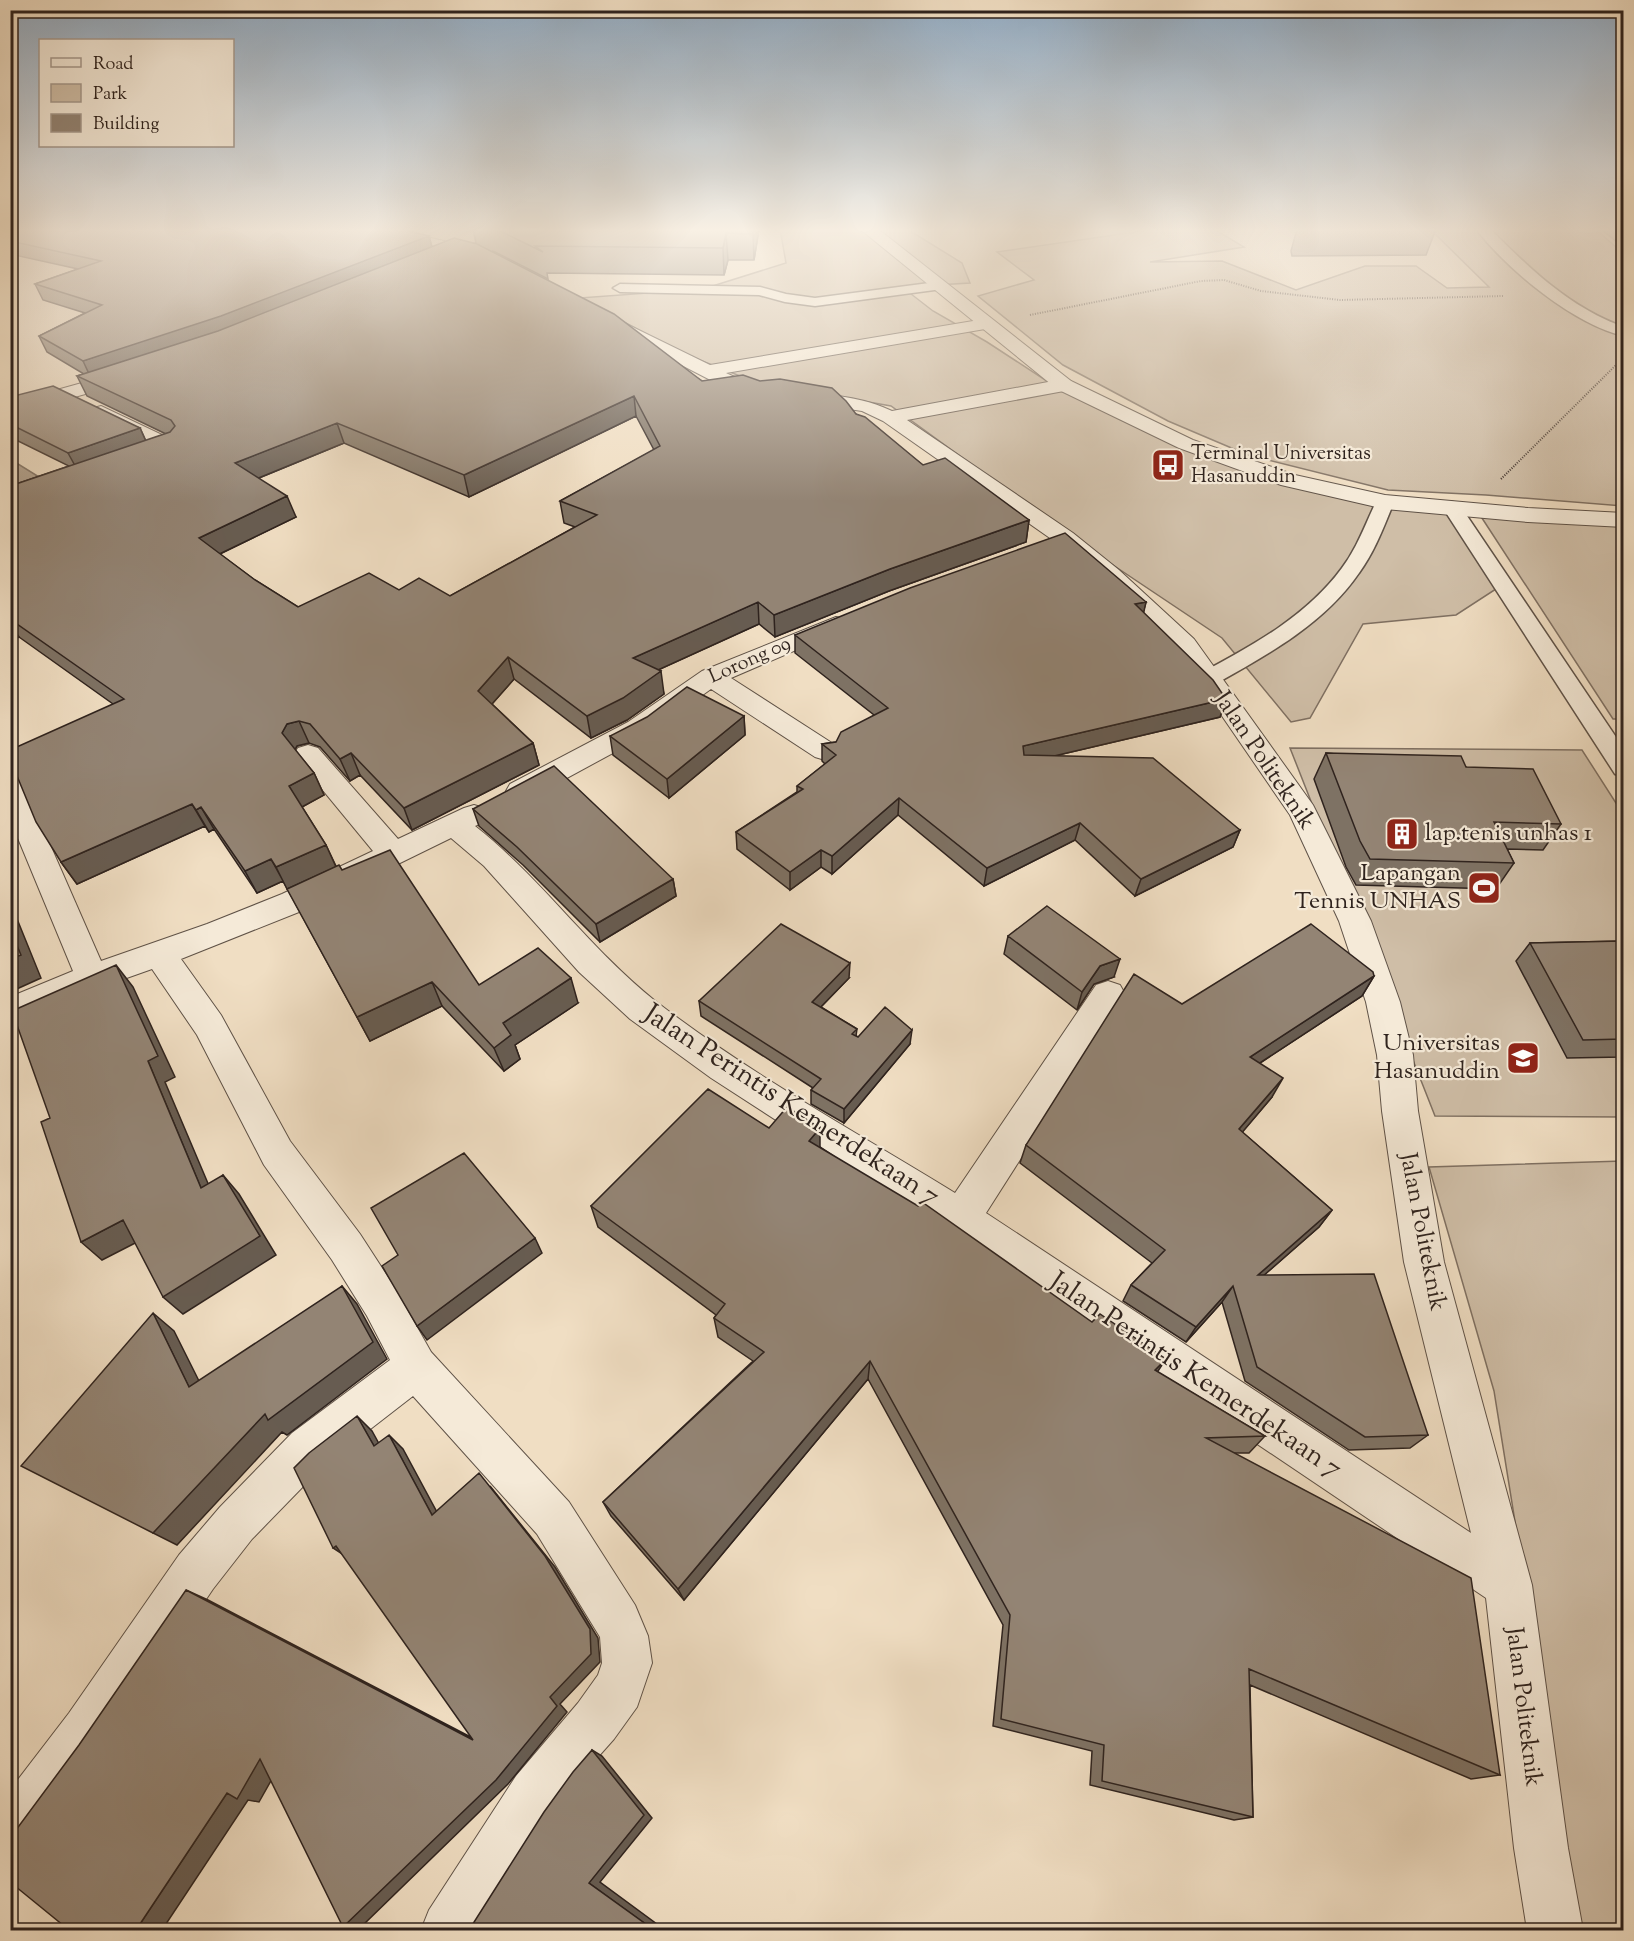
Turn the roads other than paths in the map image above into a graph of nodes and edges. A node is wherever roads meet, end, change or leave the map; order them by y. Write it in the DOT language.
graph roads {
  1 [pos="610,320"];
  2 [pos="979,320"];
  3 [pos="1595,320"];
  4 [pos="985,324"];
  5 [pos="1623,332"];
  6 [pos="722,369"];
  7 [pos="139,373"];
  8 [pos="1064,385"];
  9 [pos="65,395"];
  10 [pos="10,409"];
  11 [pos="890,417"];
  12 [pos="151,455"];
  13 [pos="1385,502"];
  14 [pos="1462,509"];
  15 [pos="1623,520"];
  16 [pos="1065,538"];
  17 [pos="1032,550"];
  18 [pos="856,616"];
  19 [pos="711,677"];
  20 [pos="1209,678"];
  21 [pos="1615,743"];
  22 [pos="825,751"];
  23 [pos="308,754"];
  24 [pos="1623,768"];
  25 [pos="10,779"];
  26 [pos="454,825"];
  27 [pos="394,855"];
  28 [pos="159,953"];
  29 [pos="92,977"];
  30 [pos="1108,994"];
  31 [pos="10,1012"];
  32 [pos="961,1218"];
  33 [pos="416,1367"];
  34 [pos="1508,1586"];
  35 [pos="10,1835"];
  36 [pos="449,1930"];
  37 [pos="1555,1930"];
  1 -- 6 [label="street, Jalan Politeknik"];
  2 -- 4 [label="street"];
  3 -- 5 [label="lane"];
  4 -- 6 [label="street"];
  4 -- 8 [label="street"];
  6 -- 11 [label="street, Jalan Politeknik"];
  7 -- 9 [label="street"];
  8 -- 11 [label="street"];
  8 -- 13 [label="street"];
  9 -- 10 [label="street"];
  9 -- 12 [label="street"];
  11 -- 16 [label="street, Jalan Politeknik"];
  13 -- 14 [label="street"];
  13 -- 20 [label="lane"];
  14 -- 15 [label="street"];
  14 -- 21 [label="lane"];
  16 -- 17 [label="street"];
  16 -- 20 [label="street, Jalan Politeknik"];
  18 -- 19 [label="street, Lorong 09"];
  19 -- 22 [label="street"];
  19 -- 26 [label="street, Lorong 09"];
  20 -- 34 [label="street, Jalan Politeknik"];
  21 -- 24 [label="lane"];
  23 -- 27 [label="street"];
  25 -- 29 [label="street"];
  26 -- 27 [label="street"];
  26 -- 32 [label="street, Jalan Perintis Kemerdekaan 7"];
  27 -- 28 [label="street"];
  28 -- 29 [label="street"];
  28 -- 33 [label="street"];
  29 -- 31 [label="street"];
  30 -- 32 [label="street"];
  32 -- 34 [label="street, Jalan Perintis Kemerdekaan 7"];
  33 -- 35 [label="street"];
  33 -- 36 [label="street"];
  34 -- 37 [label="street, Jalan Politeknik"];
}
